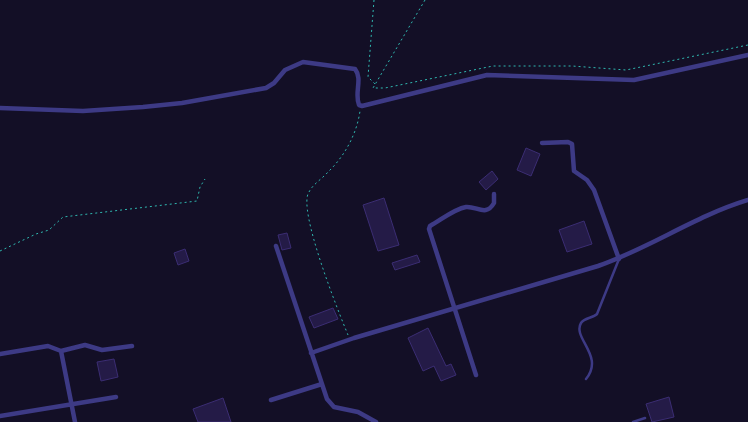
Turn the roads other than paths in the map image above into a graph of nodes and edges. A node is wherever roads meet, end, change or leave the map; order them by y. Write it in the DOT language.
graph roads {
  1 [pos="748,55"];
  2 [pos="0,108"];
  3 [pos="542,143"];
  4 [pos="494,194"];
  5 [pos="748,200"];
  6 [pos="276,246"];
  7 [pos="619,258"];
  8 [pos="455,309"];
  9 [pos="132,346"];
  10 [pos="61,351"];
  11 [pos="311,352"];
  12 [pos="0,354"];
  13 [pos="476,375"];
  14 [pos="586,379"];
  15 [pos="322,384"];
  16 [pos="116,397"];
  17 [pos="271,400"];
  18 [pos="70,404"];
  19 [pos="0,416"];
  20 [pos="645,418"];
  21 [pos="75,422"];
  22 [pos="376,422"];
  23 [pos="633,422"];
  1 -- 2 [label="street"];
  3 -- 7 [label="street"];
  4 -- 8 [label="street"];
  5 -- 7 [label="street"];
  6 -- 11 [label="street"];
  7 -- 8 [label="street"];
  7 -- 14 [label="lane"];
  8 -- 11 [label="street"];
  8 -- 13 [label="street"];
  9 -- 10 [label="street"];
  10 -- 12 [label="street"];
  10 -- 18 [label="street"];
  11 -- 15 [label="street"];
  15 -- 17 [label="street"];
  15 -- 22 [label="street"];
  16 -- 18 [label="street"];
  18 -- 19 [label="street"];
  18 -- 21 [label="street"];
  20 -- 23 [label="lane"];
}
